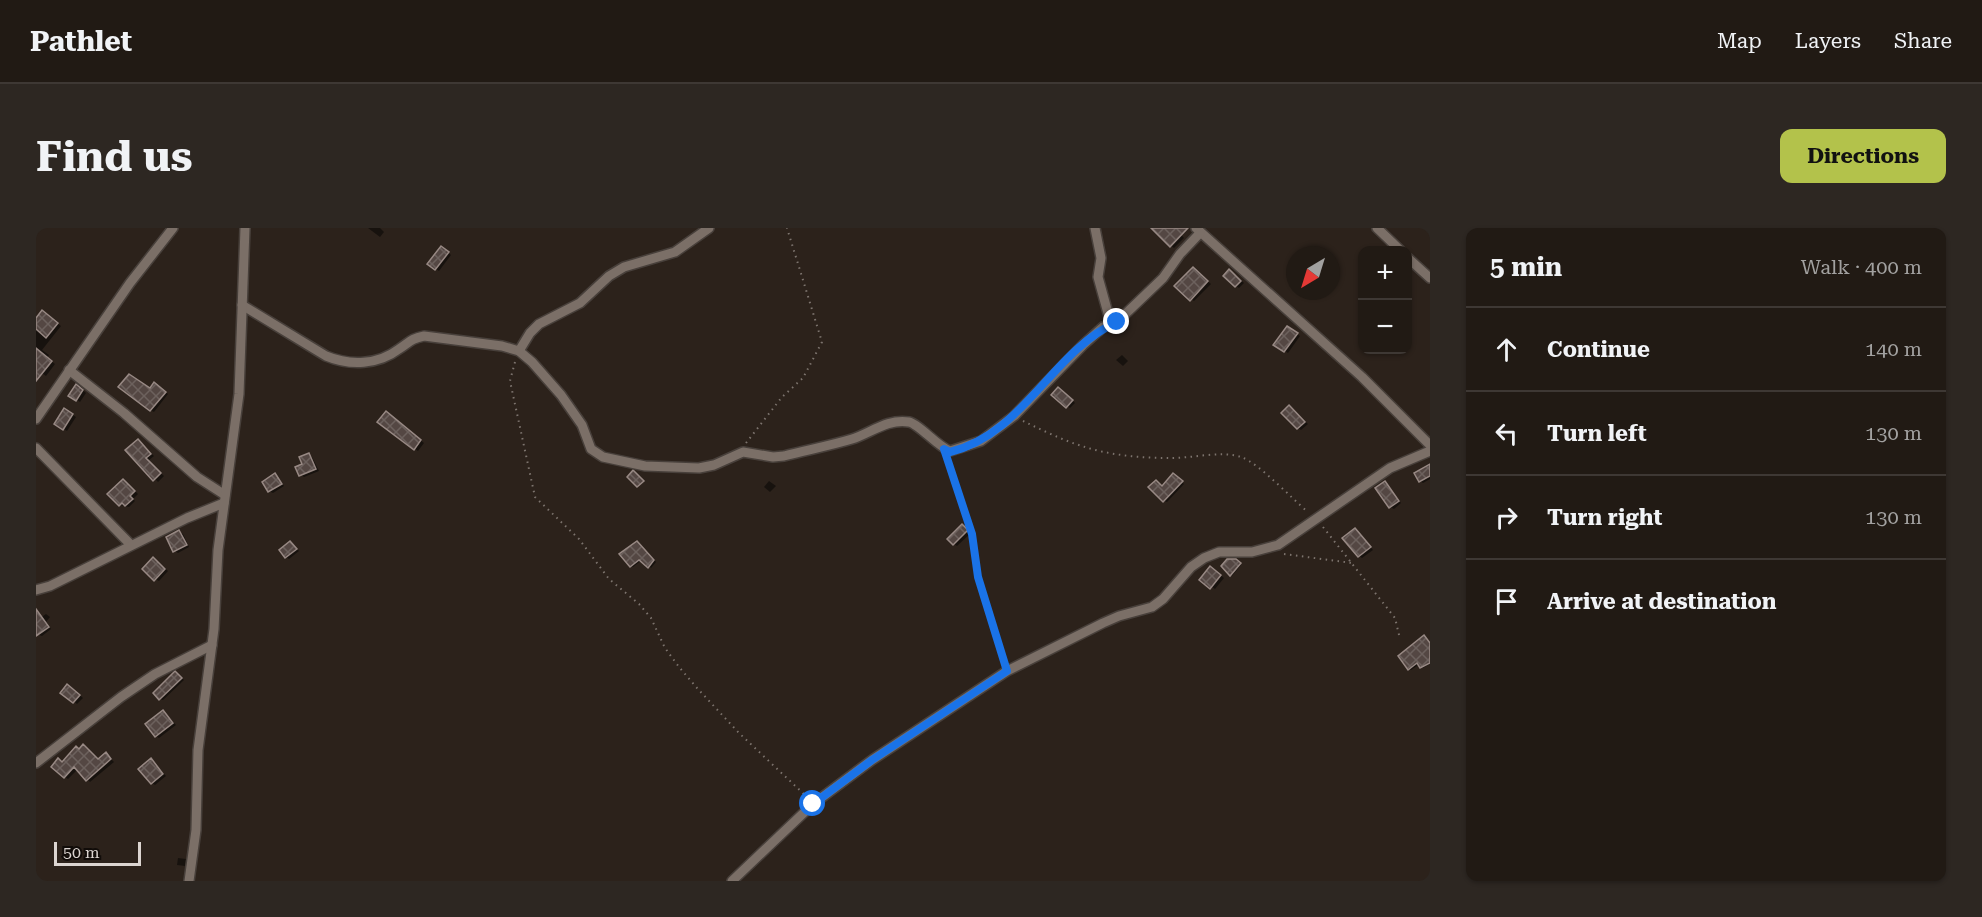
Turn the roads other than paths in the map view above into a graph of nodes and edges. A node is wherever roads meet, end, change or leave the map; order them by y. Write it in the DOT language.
graph roads {
  1 [pos="173,228"];
  2 [pos="245,228"];
  3 [pos="710,228"];
  4 [pos="1095,228"];
  5 [pos="1377,228"];
  6 [pos="1198,230"];
  7 [pos="1396,246"];
  8 [pos="1412,262"];
  9 [pos="1430,278"];
  10 [pos="242,305"];
  11 [pos="1111,324"];
  12 [pos="519,351"];
  13 [pos="69,370"];
  14 [pos="36,419"];
  15 [pos="1430,446"];
  16 [pos="36,447"];
  17 [pos="1430,451"];
  18 [pos="224,499"];
  19 [pos="132,545"];
  20 [pos="36,590"];
  21 [pos="212,645"];
  22 [pos="36,763"];
  23 [pos="189,881"];
  24 [pos="732,881"];
  1 -- 13 [label="street"];
  2 -- 10 [label="street"];
  3 -- 12 [label="street"];
  4 -- 11 [label="street"];
  5 -- 7 [label="street"];
  6 -- 11 [label="street"];
  6 -- 15 [label="street"];
  8 -- 9 [label="street"];
  10 -- 12 [label="street"];
  10 -- 18 [label="street"];
  11 -- 12 [label="street"];
  13 -- 14 [label="street"];
  13 -- 18 [label="street"];
  16 -- 19 [label="street"];
  17 -- 24 [label="street"];
  18 -- 19 [label="street"];
  18 -- 21 [label="street"];
  19 -- 20 [label="street"];
  21 -- 22 [label="street"];
  21 -- 23 [label="street"];
}
